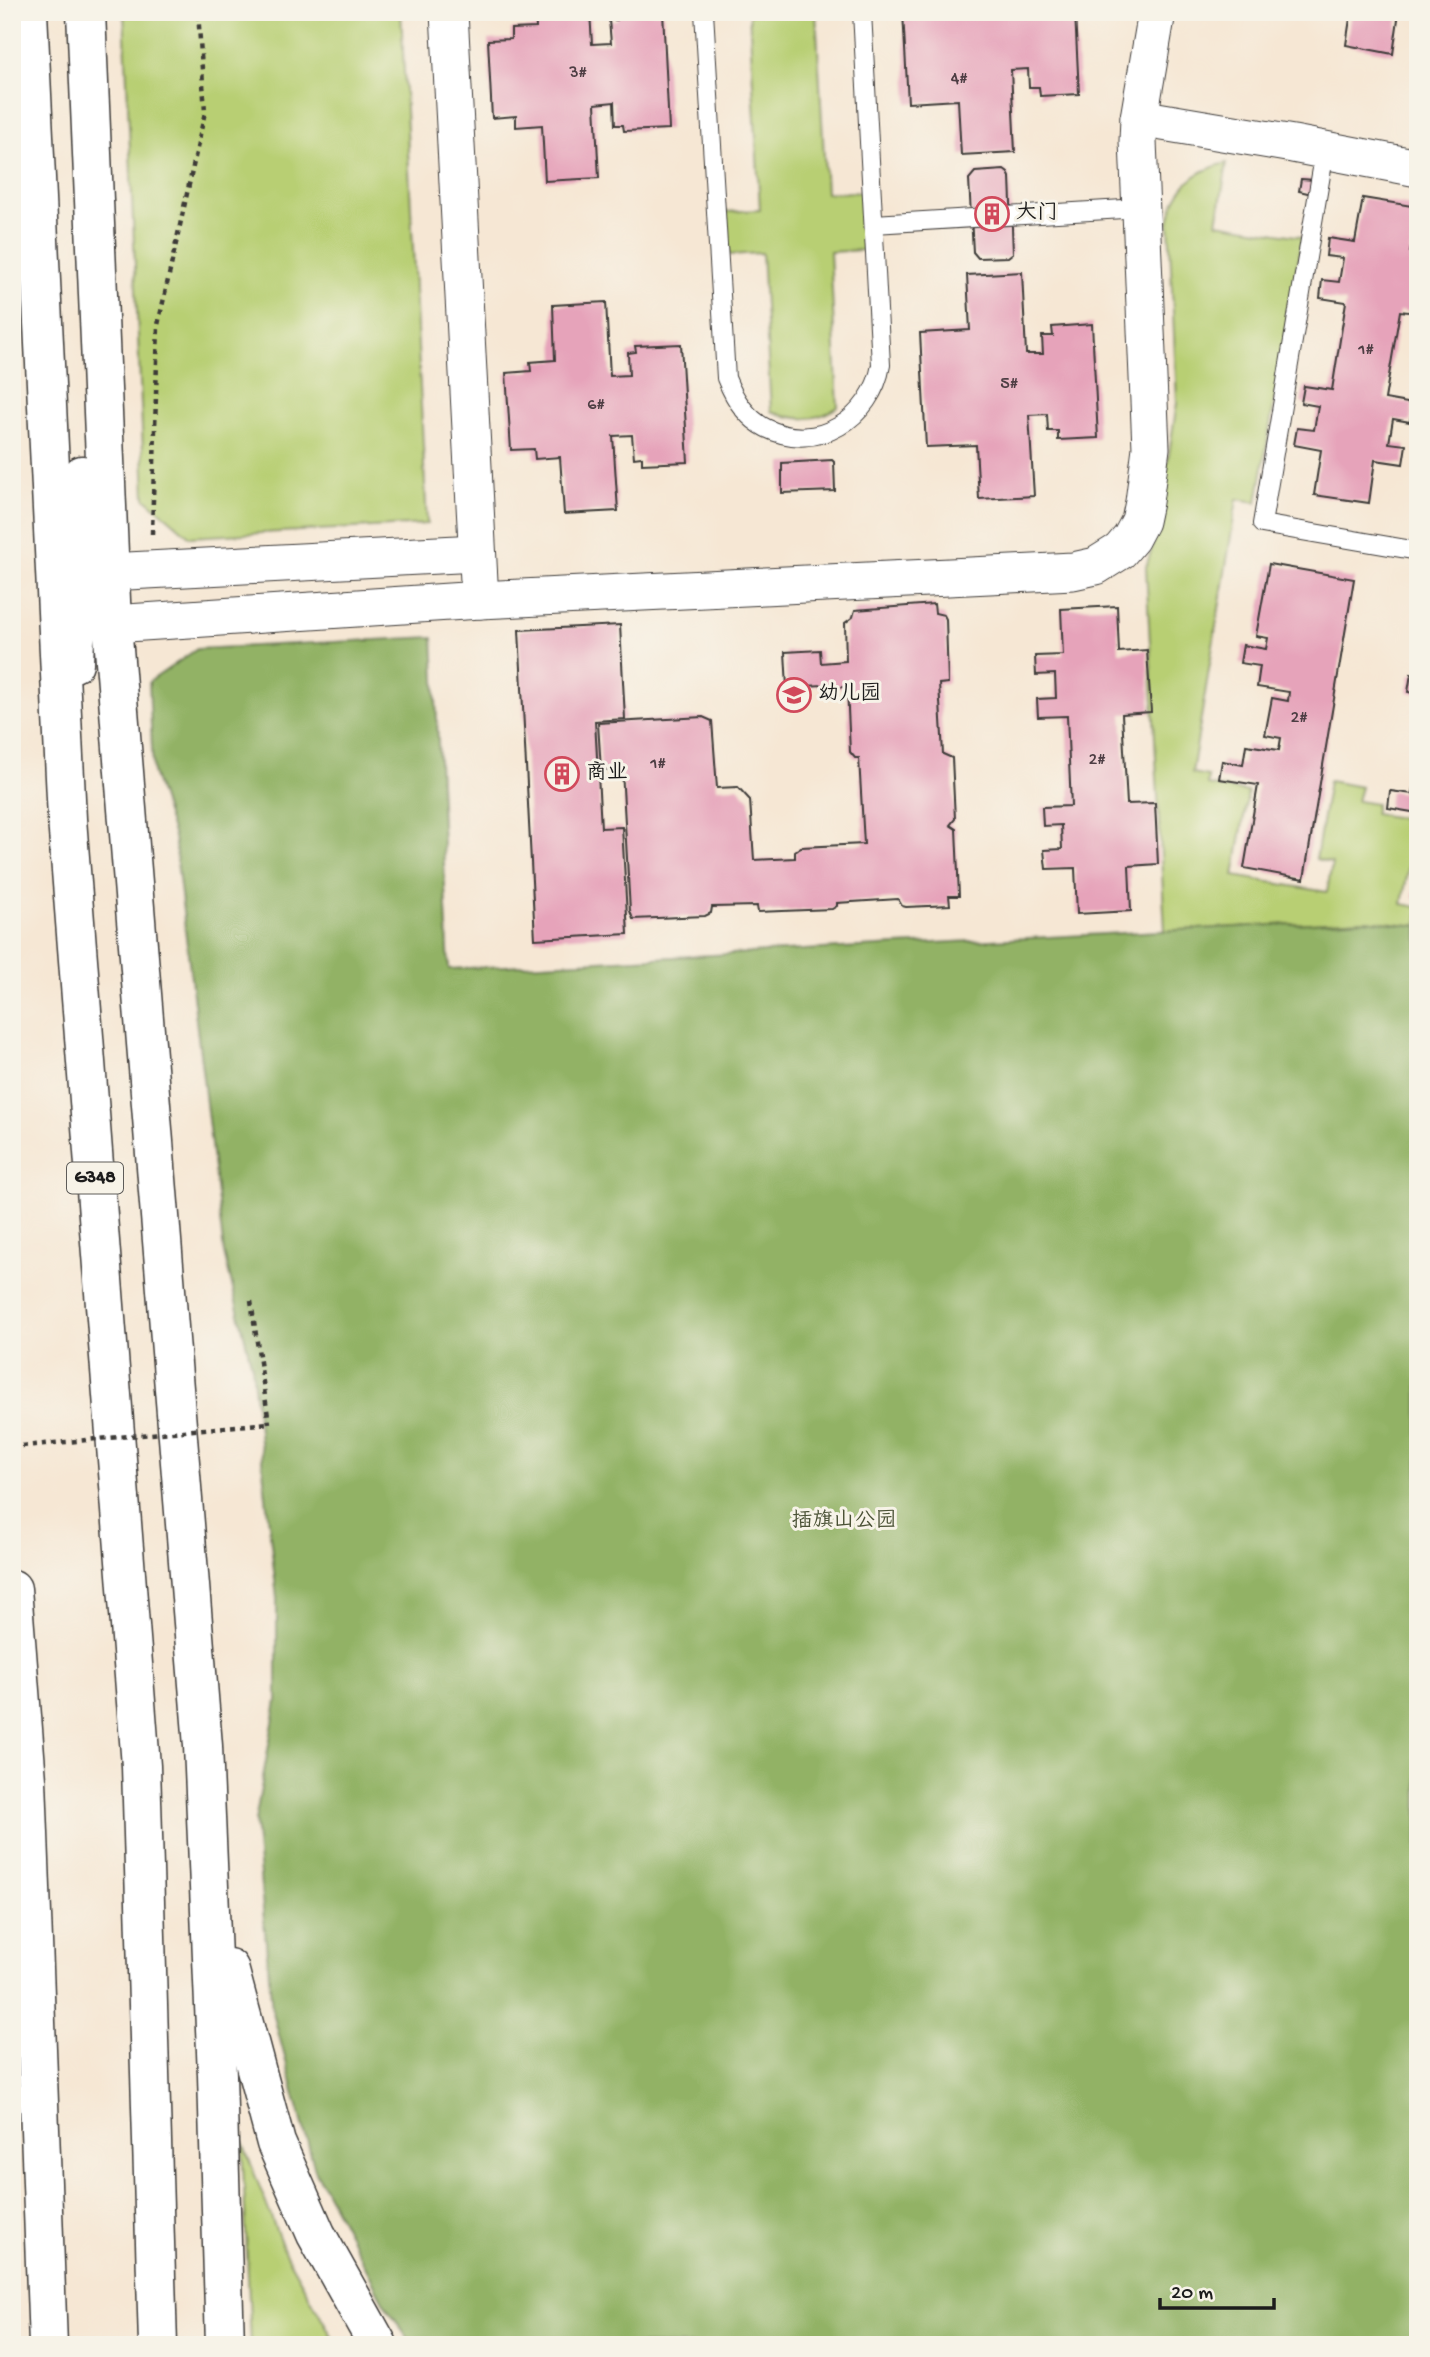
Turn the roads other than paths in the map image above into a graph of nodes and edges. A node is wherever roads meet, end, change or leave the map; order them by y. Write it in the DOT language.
graph roads {
  1 [pos="28,12"];
  2 [pos="86,12"];
  3 [pos="449,12"];
  4 [pos="704,12"];
  5 [pos="862,12"];
  6 [pos="1157,12"];
  7 [pos="1139,118"];
  8 [pos="1325,151"];
  9 [pos="1418,168"];
  10 [pos="94,199"];
  11 [pos="1140,208"];
  12 [pos="874,224"];
  13 [pos="1418,551"];
  14 [pos="477,553"];
  15 [pos="108,572"];
  16 [pos="480,600"];
  17 [pos="112,624"];
  18 [pos="67,819"];
  19 [pos="12,1589"];
  20 [pos="209,1887"];
  21 [pos="48,2345"];
  22 [pos="158,2345"];
  23 [pos="225,2345"];
  24 [pos="379,2345"];
  1 -- 18 [label="main road, G348"];
  2 -- 10 [label="main road"];
  3 -- 14 [label="street"];
  4 -- 12 [label="lane"];
  5 -- 12 [label="lane"];
  6 -- 7 [label="street"];
  7 -- 8 [label="street"];
  7 -- 11 [label="street"];
  8 -- 9 [label="street"];
  8 -- 13 [label="lane"];
  10 -- 15 [label="main road"];
  10 -- 18 [label="main road"];
  11 -- 12 [label="lane"];
  11 -- 16 [label="street"];
  14 -- 15 [label="street"];
  14 -- 16 [label="street"];
  15 -- 17 [label="main road"];
  16 -- 17 [label="street"];
  17 -- 20 [label="main road"];
  18 -- 22 [label="main road, G348"];
  19 -- 21 [label="main road"];
  20 -- 23 [label="main road"];
  20 -- 24 [label="main road"];
}
